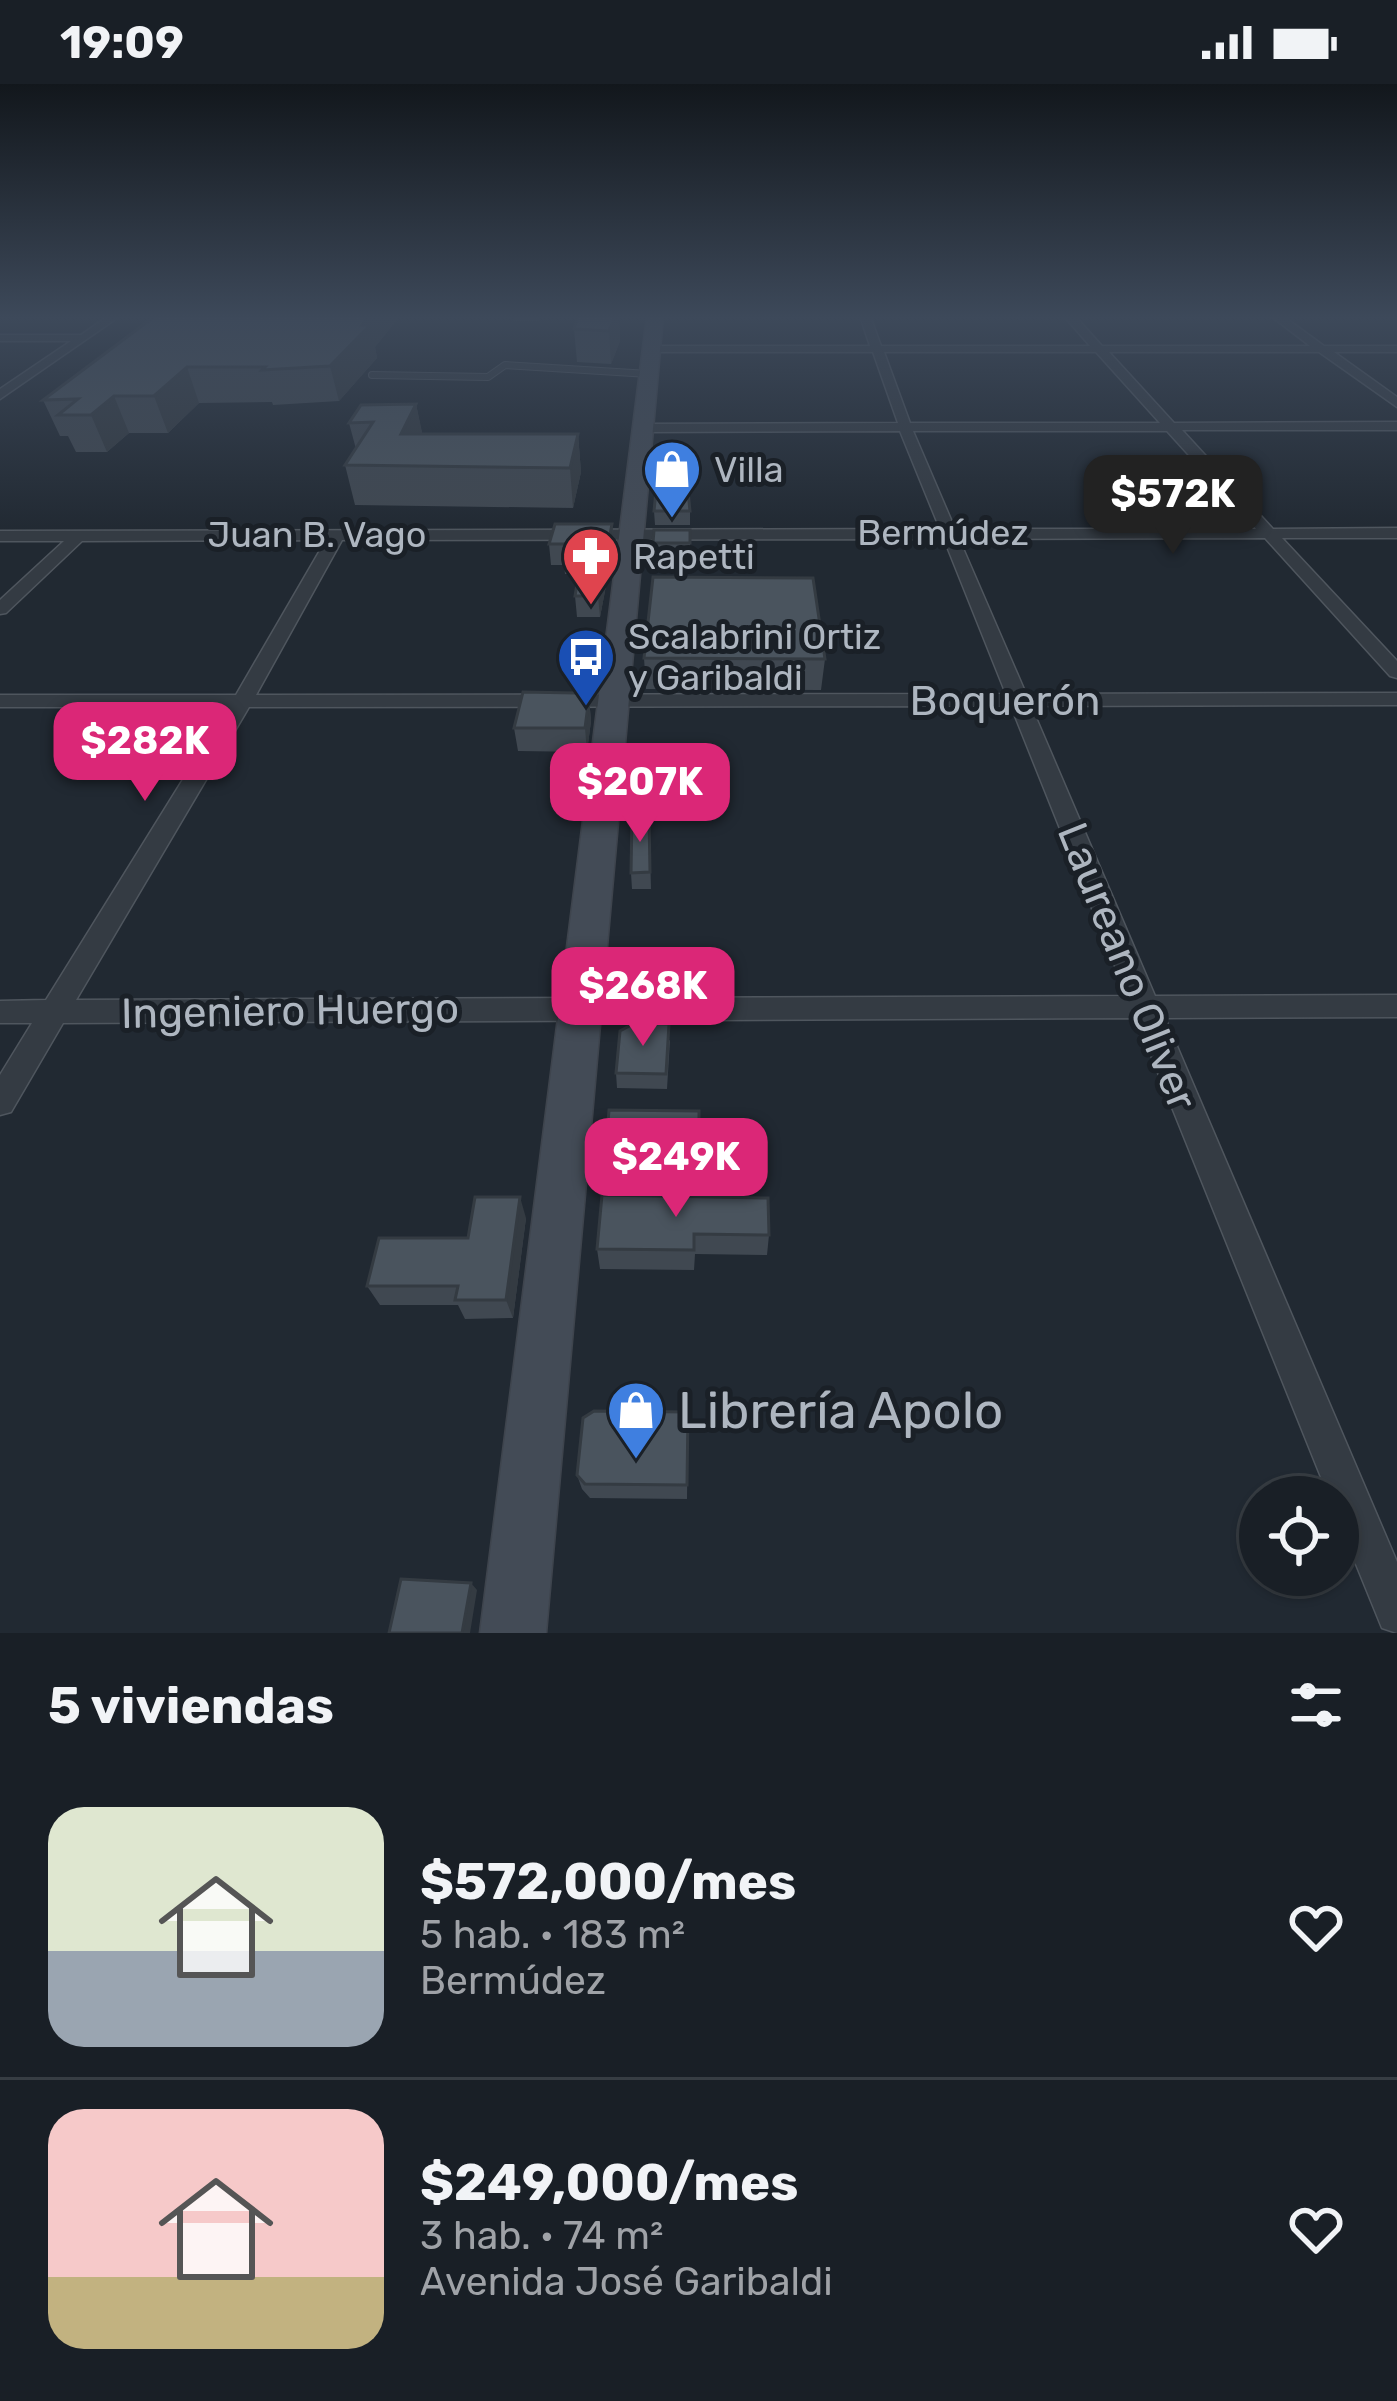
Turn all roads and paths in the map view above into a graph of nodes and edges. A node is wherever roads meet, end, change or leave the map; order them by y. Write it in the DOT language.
graph roads {
  1 [pos="648,388"];
  2 [pos="892,388"];
  3 [pos="1133,388"];
  4 [pos="906,427"];
  5 [pos="1169,427"];
  6 [pos="1397,427"];
  7 [pos="645,428"];
  8 [pos="950,531"];
  9 [pos="634,532"];
  10 [pos="1268,532"];
  11 [pos="1397,532"];
  12 [pos="337,534"];
  13 [pos="0,536"];
  14 [pos="78,536"];
  15 [pos="0,609"];
  16 [pos="1397,672"];
  17 [pos="1397,699"];
  18 [pos="612,700"];
  19 [pos="1018,700"];
  20 [pos="0,701"];
  21 [pos="242,701"];
  22 [pos="580,1006"];
  23 [pos="1397,1006"];
  24 [pos="1144,1007"];
  25 [pos="0,1012"];
  26 [pos="52,1012"];
  27 [pos="0,1102"];
  28 [pos="1397,1613"];
  29 [pos="513,1633"];
  1 -- 7 [label="main road"];
  2 -- 4 [label="street, Laureano Oliver"];
  3 -- 5 [label="street"];
  4 -- 5 [label="street"];
  4 -- 7 [label="street"];
  4 -- 8 [label="street, Laureano Oliver"];
  5 -- 6 [label="street"];
  5 -- 10 [label="street"];
  7 -- 9 [label="main road"];
  8 -- 9 [label="street, Bermúdez"];
  8 -- 10 [label="street, Bermúdez"];
  8 -- 19 [label="street, Laureano Oliver"];
  9 -- 12 [label="street, Juan B. Vago"];
  9 -- 18 [label="main road"];
  10 -- 11 [label="street, Bermúdez"];
  10 -- 16 [label="street"];
  12 -- 14 [label="street, Juan B. Vago"];
  12 -- 21 [label="street"];
  13 -- 14 [label="street, Juan B. Vago"];
  14 -- 15 [label="street"];
  17 -- 19 [label="street, Boquerón"];
  18 -- 19 [label="street, Boquerón"];
  18 -- 21 [label="street, Boquerón"];
  18 -- 22 [label="main road"];
  19 -- 24 [label="street, Laureano Oliver"];
  20 -- 21 [label="street, Boquerón"];
  21 -- 26 [label="street"];
  22 -- 24 [label="street, Ingeniero Huergo"];
  22 -- 26 [label="street, Ingeniero Huergo"];
  22 -- 29 [label="main road"];
  23 -- 24 [label="street, Ingeniero Huergo"];
  24 -- 28 [label="street, Laureano Oliver"];
  25 -- 26 [label="street, Ingeniero Huergo"];
  26 -- 27 [label="street"];
}
